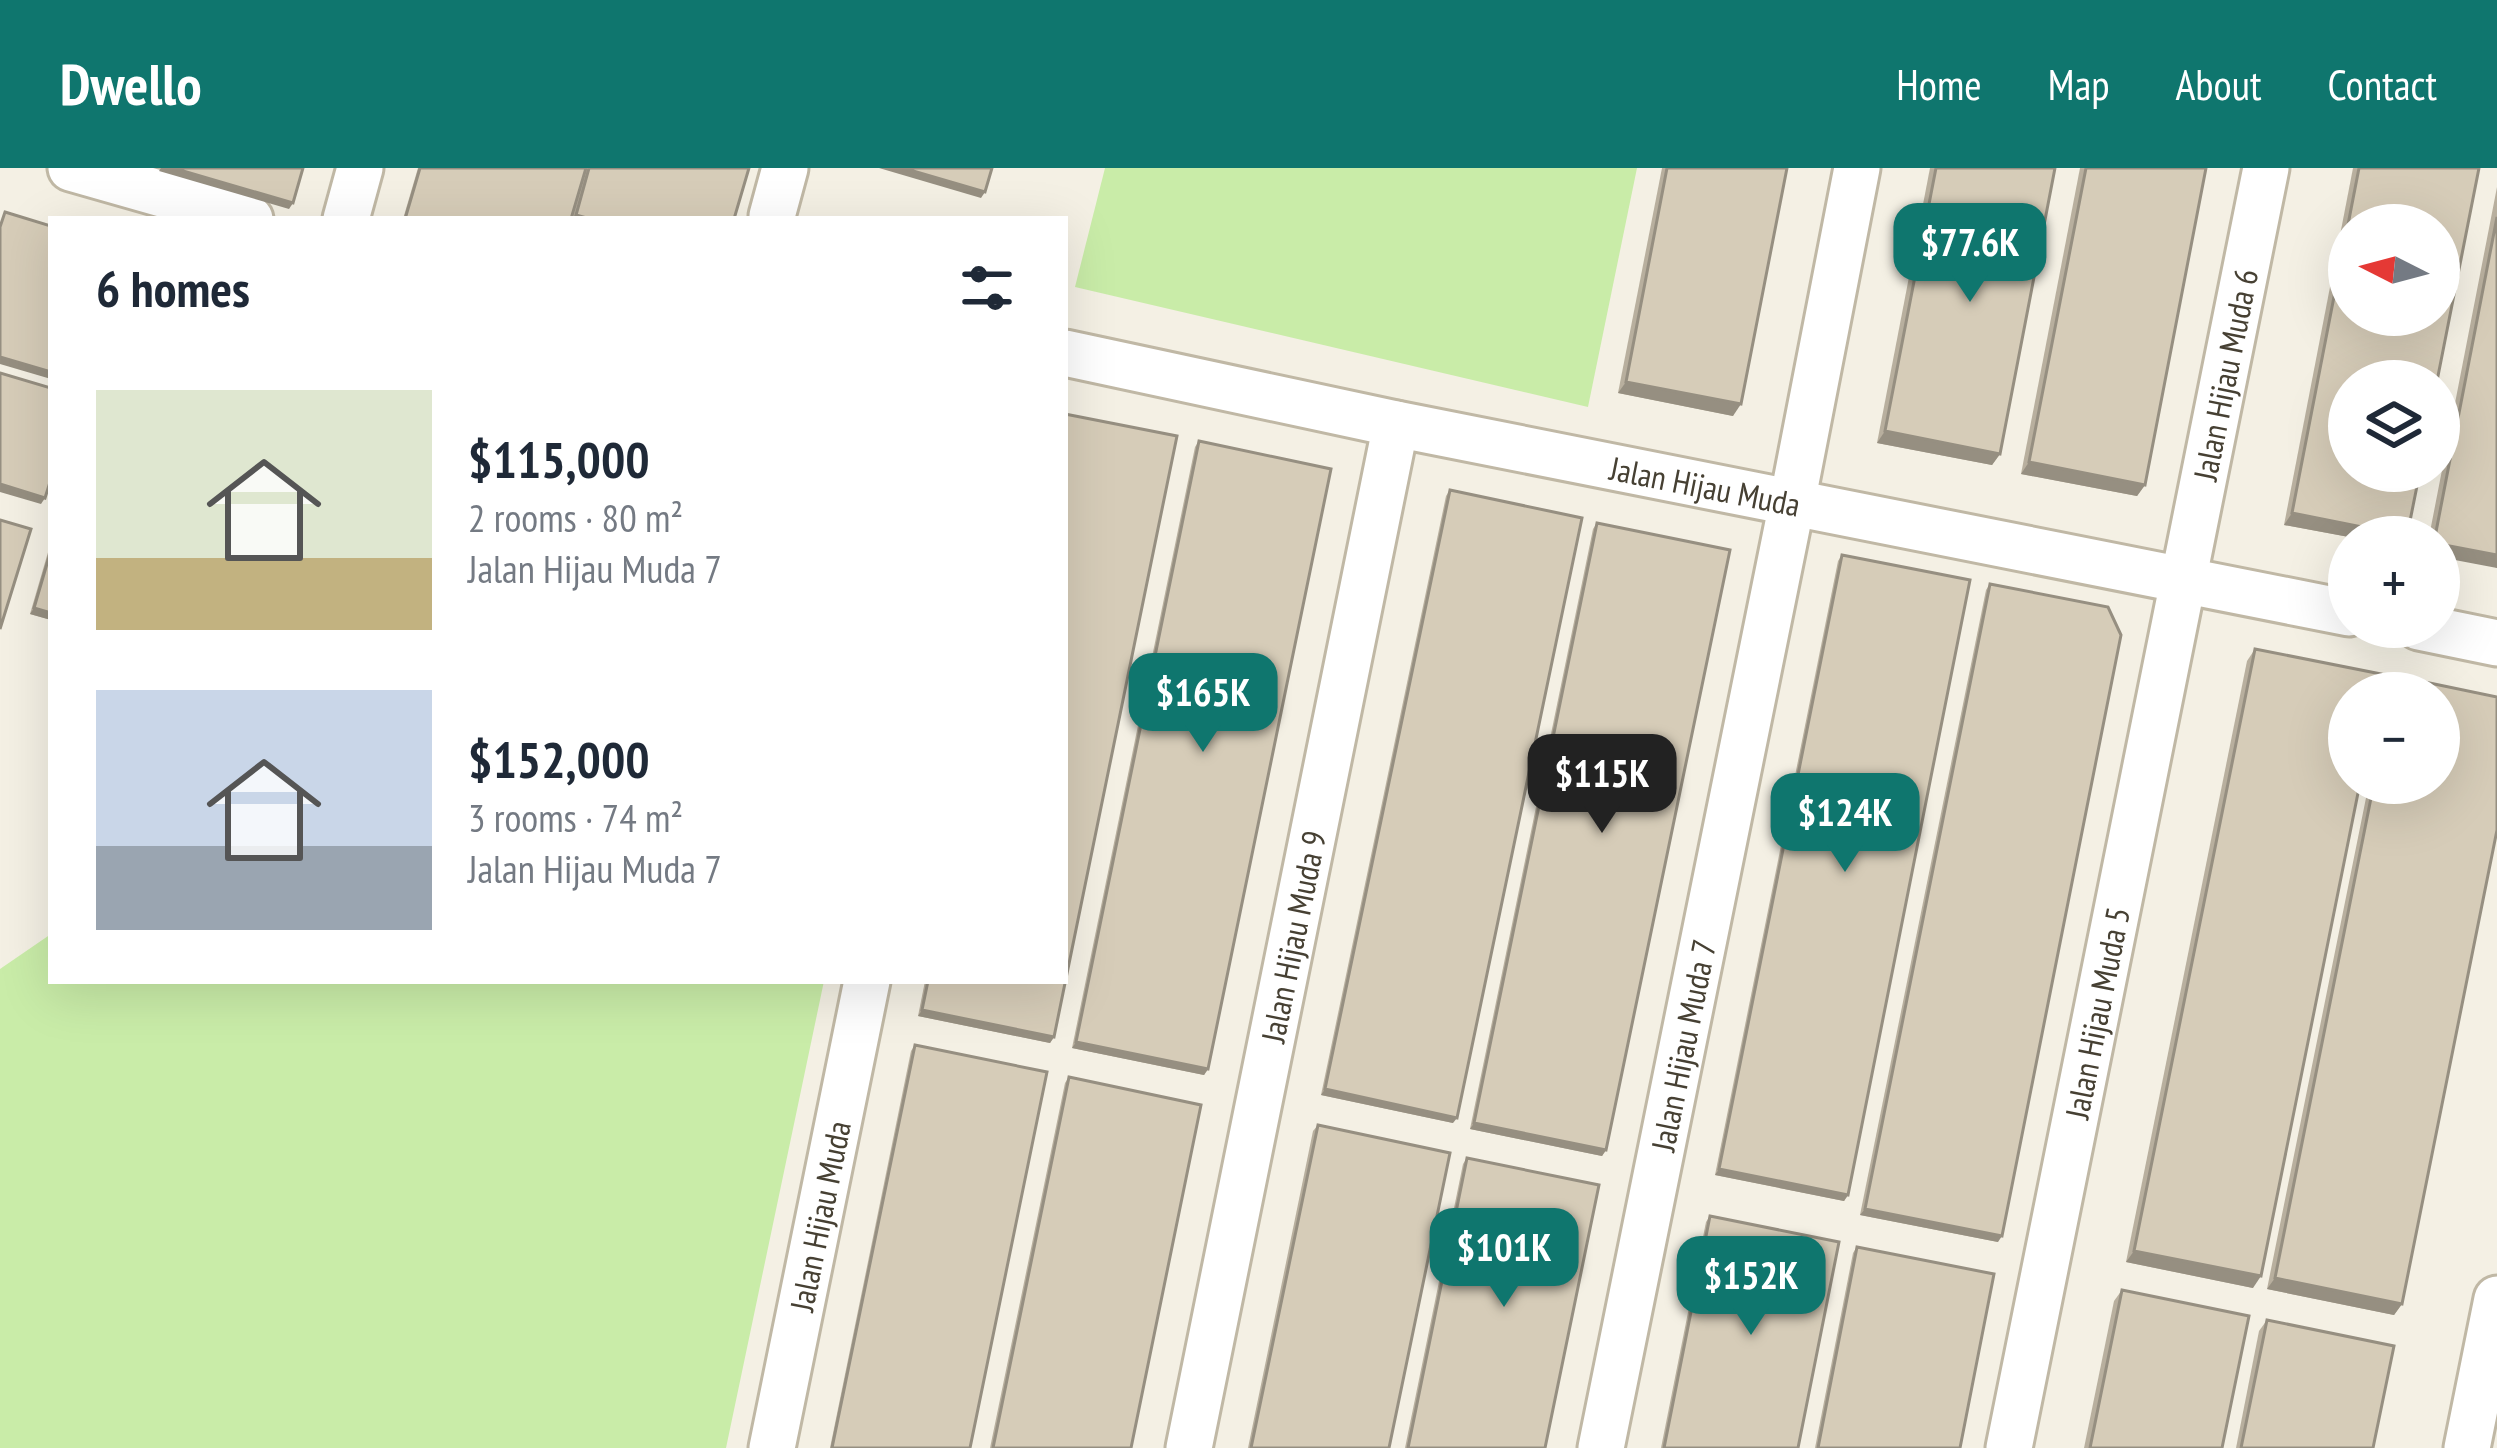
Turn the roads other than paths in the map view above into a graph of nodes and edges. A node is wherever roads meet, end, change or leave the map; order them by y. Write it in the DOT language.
graph roads {
  1 [pos="71,168"];
  2 [pos="360,168"];
  3 [pos="785,168"];
  4 [pos="1856,168"];
  5 [pos="2266,168"];
  6 [pos="239,216"];
  7 [pos="347,216"];
  8 [pos="772,216"];
  9 [pos="1068,354"];
  10 [pos="1396,424"];
  11 [pos="1792,503"];
  12 [pos="2185,580"];
  13 [pos="2328,609"];
  14 [pos="2460,635"];
  15 [pos="2497,643"];
  16 [pos="866,984"];
  17 [pos="2497,1298"];
  18 [pos="772,1448"];
  19 [pos="1189,1448"];
  20 [pos="1601,1448"];
  21 [pos="2009,1448"];
  22 [pos="2467,1448"];
  1 -- 6 [label="street"];
  2 -- 7 [label="street"];
  3 -- 8 [label="street"];
  4 -- 11 [label="street, Jalan Hijau Muda 7"];
  5 -- 12 [label="street, Jalan Hijau Muda 6"];
  9 -- 10 [label="street, Jalan Hijau Muda"];
  10 -- 11 [label="street, Jalan Hijau Muda"];
  10 -- 19 [label="street, Jalan Hijau Muda 9"];
  11 -- 12 [label="street, Jalan Hijau Muda"];
  11 -- 20 [label="street, Jalan Hijau Muda 7"];
  12 -- 13 [label="street, Jalan Hijau Muda"];
  12 -- 21 [label="street, Jalan Hijau Muda 5"];
  14 -- 15 [label="street"];
  16 -- 18 [label="street, Jalan Hijau Muda"];
  17 -- 22 [label="street"];
}
